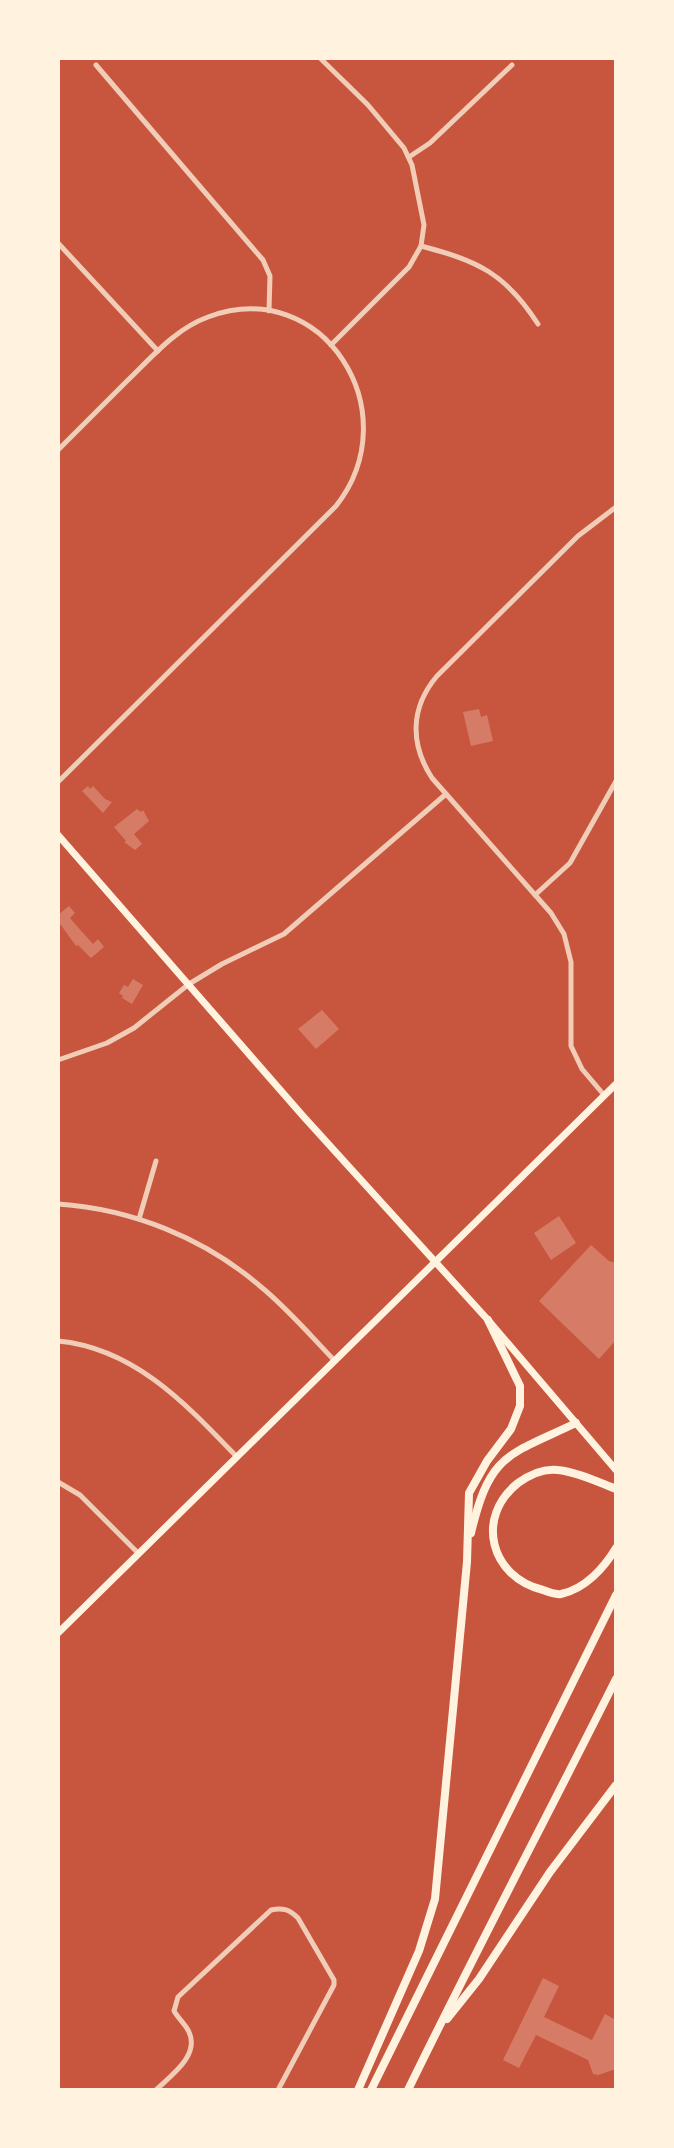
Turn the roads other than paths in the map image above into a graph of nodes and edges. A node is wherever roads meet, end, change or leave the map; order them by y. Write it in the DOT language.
graph roads {
  1 [pos="320,58"];
  2 [pos="96,65"];
  3 [pos="512,65"];
  4 [pos="409,157"];
  5 [pos="58,243"];
  6 [pos="421,246"];
  7 [pos="269,311"];
  8 [pos="538,324"];
  9 [pos="331,345"];
  10 [pos="158,351"];
  11 [pos="58,450"];
  12 [pos="616,507"];
  13 [pos="616,781"];
  14 [pos="58,782"];
  15 [pos="446,794"];
  16 [pos="58,835"];
  17 [pos="535,895"];
  18 [pos="189,984"];
  19 [pos="58,1060"];
  20 [pos="616,1084"];
  21 [pos="604,1095"];
  22 [pos="156,1161"];
  23 [pos="58,1204"];
  24 [pos="139,1219"];
  25 [pos="434,1262"];
  26 [pos="488,1320"];
  27 [pos="58,1341"];
  28 [pos="334,1360"];
  29 [pos="576,1423"];
  30 [pos="236,1456"];
  31 [pos="616,1470"];
  32 [pos="58,1482"];
  33 [pos="616,1489"];
  34 [pos="616,1548"];
  35 [pos="467,1551"];
  36 [pos="138,1553"];
  37 [pos="616,1595"];
  38 [pos="58,1633"];
  39 [pos="616,1679"];
  40 [pos="616,1785"];
  41 [pos="436,2032"];
  42 [pos="156,2090"];
  43 [pos="278,2090"];
  44 [pos="358,2090"];
  45 [pos="371,2090"];
  46 [pos="408,2090"];
  1 -- 4 [label="street"];
  2 -- 7 [label="street"];
  3 -- 4 [label="street"];
  4 -- 6 [label="street"];
  5 -- 10 [label="street"];
  6 -- 8 [label="street"];
  6 -- 9 [label="street"];
  7 -- 9 [label="street"];
  7 -- 10 [label="street"];
  9 -- 14 [label="street"];
  10 -- 11 [label="street"];
  12 -- 15 [label="street"];
  13 -- 17 [label="street"];
  15 -- 17 [label="street"];
  15 -- 18 [label="street"];
  16 -- 18 [label="main road"];
  17 -- 21 [label="street"];
  18 -- 19 [label="street"];
  18 -- 25 [label="main road"];
  20 -- 21 [label="main road"];
  21 -- 25 [label="main road"];
  22 -- 24 [label="street"];
  23 -- 24 [label="street"];
  24 -- 28 [label="street"];
  25 -- 26 [label="main road"];
  25 -- 28 [label="main road"];
  26 -- 29 [label="main road"];
  26 -- 35 [label="highway"];
  27 -- 30 [label="street"];
  28 -- 30 [label="main road"];
  29 -- 31 [label="main road"];
  29 -- 35 [label="highway"];
  30 -- 36 [label="main road"];
  32 -- 36 [label="street"];
  33 -- 34 [label="highway"];
  35 -- 44 [label="highway"];
  36 -- 38 [label="main road"];
  37 -- 45 [label="highway"];
  39 -- 41 [label="highway"];
  40 -- 41 [label="highway"];
  41 -- 46 [label="highway"];
  42 -- 43 [label="street"];
}
